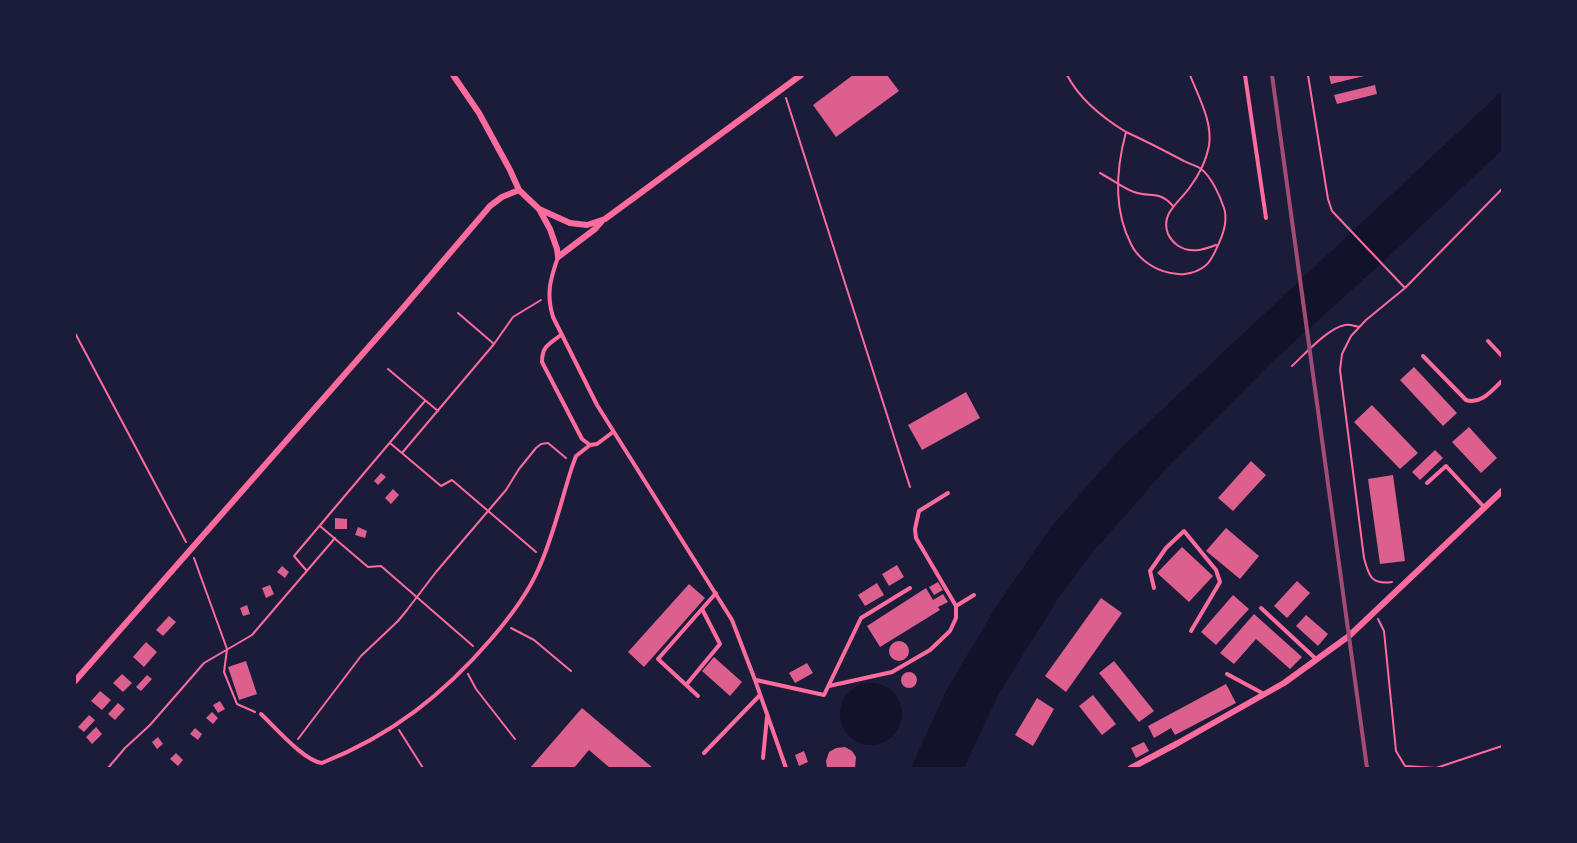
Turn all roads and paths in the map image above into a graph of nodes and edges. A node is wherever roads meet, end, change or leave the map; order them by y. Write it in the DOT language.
graph roads {
  1 [pos="453,75"];
  2 [pos="1067,75"];
  3 [pos="1190,75"];
  4 [pos="1245,75"];
  5 [pos="1308,75"];
  6 [pos="797,76"];
  7 [pos="783,88"];
  8 [pos="1126,132"];
  9 [pos="1202,169"];
  10 [pos="1100,173"];
  11 [pos="1118,182"];
  12 [pos="1502,189"];
  13 [pos="519,190"];
  14 [pos="1173,206"];
  15 [pos="539,209"];
  16 [pos="1266,218"];
  17 [pos="605,219"];
  18 [pos="1218,245"];
  19 [pos="558,257"];
  20 [pos="1405,288"];
  21 [pos="549,296"];
  22 [pos="458,313"];
  23 [pos="1359,327"];
  24 [pos="75,333"];
  25 [pos="561,335"];
  26 [pos="1488,341"];
  27 [pos="494,345"];
  28 [pos="1424,356"];
  29 [pos="1502,356"];
  30 [pos="1292,366"];
  31 [pos="388,369"];
  32 [pos="1502,381"];
  33 [pos="425,401"];
  34 [pos="438,411"];
  35 [pos="613,432"];
  36 [pos="390,443"];
  37 [pos="590,445"];
  38 [pos="402,453"];
  39 [pos="573,463"];
  40 [pos="1427,483"];
  41 [pos="910,487"];
  42 [pos="1502,491"];
  43 [pos="948,493"];
  44 [pos="1484,507"];
  45 [pos="488,511"];
  46 [pos="320,525"];
  47 [pos="335,538"];
  48 [pos="191,550"];
  49 [pos="543,557"];
  50 [pos="306,570"];
  51 [pos="1404,582"];
  52 [pos="910,588"];
  53 [pos="1154,588"];
  54 [pos="716,593"];
  55 [pos="974,595"];
  56 [pos="417,597"];
  57 [pos="956,606"];
  58 [pos="1261,608"];
  59 [pos="702,609"];
  60 [pos="1375,612"];
  61 [pos="502,626"];
  62 [pos="1191,631"];
  63 [pos="227,649"];
  64 [pos="480,652"];
  65 [pos="1317,660"];
  66 [pos="465,668"];
  67 [pos="572,671"];
  68 [pos="1227,674"];
  69 [pos="755,680"];
  70 [pos="75,681"];
  71 [pos="686,685"];
  72 [pos="829,686"];
  73 [pos="760,694"];
  74 [pos="1265,694"];
  75 [pos="698,696"];
  76 [pos="261,714"];
  77 [pos="767,716"];
  78 [pos="396,725"];
  79 [pos="514,739"];
  80 [pos="293,745"];
  81 [pos="1502,746"];
  82 [pos="704,753"];
  83 [pos="763,758"];
  84 [pos="108,768"];
  85 [pos="423,768"];
  86 [pos="786,768"];
  87 [pos="1131,768"];
  1 -- 13 [label="street"];
  2 -- 8 [label="path"];
  3 -- 9 [label="path"];
  4 -- 16 [label="lane"];
  5 -- 20 [label="path"];
  6 -- 7 [label="street"];
  7 -- 17 [label="street"];
  7 -- 41 [label="path"];
  8 -- 9 [label="path"];
  8 -- 11 [label="path"];
  9 -- 14 [label="path"];
  9 -- 18 [label="path"];
  10 -- 11 [label="path"];
  11 -- 14 [label="path"];
  11 -- 18 [label="path"];
  12 -- 20 [label="path"];
  13 -- 15 [label="street"];
  13 -- 48 [label="street"];
  14 -- 18 [label="path"];
  15 -- 17 [label="street"];
  15 -- 19 [label="street"];
  17 -- 19 [label="street"];
  19 -- 21 [label="lane"];
  20 -- 23 [label="path"];
  21 -- 25 [label="lane"];
  21 -- 27 [label="path"];
  22 -- 27 [label="path"];
  23 -- 30 [label="path"];
  23 -- 51 [label="path"];
  24 -- 48 [label="path"];
  25 -- 35 [label="lane"];
  25 -- 37 [label="lane"];
  26 -- 29 [label="lane"];
  27 -- 34 [label="path"];
  28 -- 32 [label="lane"];
  31 -- 33 [label="path"];
  33 -- 34 [label="path"];
  33 -- 36 [label="path"];
  34 -- 38 [label="path"];
  35 -- 37 [label="lane"];
  35 -- 54 [label="lane"];
  36 -- 38 [label="path"];
  36 -- 46 [label="path"];
  37 -- 39 [label="lane"];
  38 -- 45 [label="path"];
  39 -- 45 [label="path"];
  39 -- 49 [label="lane"];
  40 -- 44 [label="lane"];
  42 -- 44 [label="street"];
  43 -- 57 [label="lane"];
  44 -- 51 [label="street"];
  45 -- 49 [label="path"];
  45 -- 56 [label="path"];
  46 -- 47 [label="path"];
  46 -- 50 [label="path"];
  47 -- 50 [label="path"];
  47 -- 56 [label="path"];
  48 -- 63 [label="path"];
  48 -- 70 [label="street"];
  49 -- 61 [label="lane"];
  50 -- 63 [label="path"];
  51 -- 60 [label="street"];
  52 -- 72 [label="lane"];
  53 -- 62 [label="lane"];
  54 -- 59 [label="lane"];
  54 -- 69 [label="lane"];
  55 -- 57 [label="lane"];
  56 -- 64 [label="path"];
  56 -- 80 [label="path"];
  57 -- 72 [label="lane"];
  58 -- 65 [label="lane"];
  59 -- 71 [label="lane"];
  59 -- 71 [label="lane"];
  60 -- 65 [label="street"];
  60 -- 81 [label="path"];
  61 -- 64 [label="lane"];
  61 -- 67 [label="path"];
  63 -- 76 [label="path"];
  63 -- 84 [label="path"];
  64 -- 66 [label="lane"];
  65 -- 74 [label="street"];
  66 -- 78 [label="lane"];
  66 -- 79 [label="path"];
  68 -- 74 [label="lane"];
  69 -- 72 [label="lane"];
  69 -- 73 [label="lane"];
  71 -- 75 [label="lane"];
  73 -- 77 [label="lane"];
  73 -- 82 [label="lane"];
  74 -- 87 [label="street"];
  76 -- 80 [label="lane"];
  77 -- 83 [label="lane"];
  77 -- 86 [label="lane"];
  78 -- 80 [label="lane"];
  78 -- 85 [label="path"];
}
